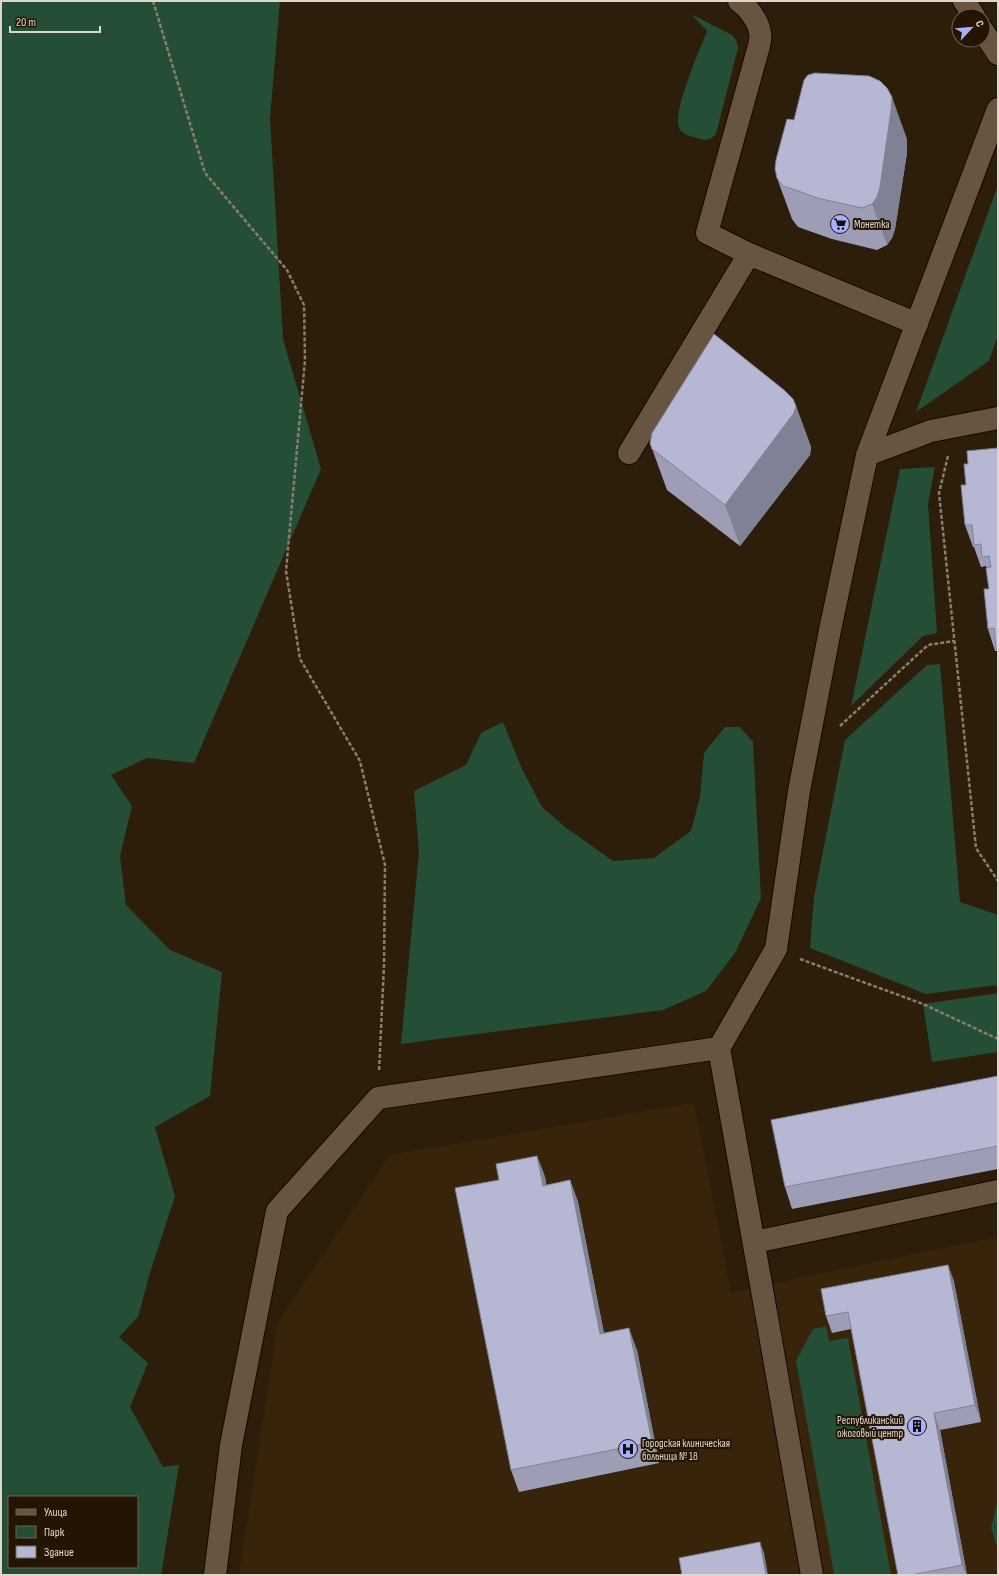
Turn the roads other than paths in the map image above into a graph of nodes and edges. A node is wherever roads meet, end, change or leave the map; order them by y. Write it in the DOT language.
graph roads {
  1 [pos="738,1"];
  2 [pos="991,43"];
  3 [pos="998,54"];
  4 [pos="998,108"];
  5 [pos="749,254"];
  6 [pos="917,324"];
  7 [pos="998,418"];
  8 [pos="629,453"];
  9 [pos="867,455"];
  10 [pos="719,1048"];
  11 [pos="998,1191"];
  12 [pos="755,1242"];
  13 [pos="215,1575"];
  14 [pos="812,1575"];
  1 -- 5 [label="street"];
  2 -- 3 [label="street"];
  4 -- 6 [label="street"];
  5 -- 6 [label="street"];
  5 -- 8 [label="street"];
  6 -- 9 [label="street"];
  7 -- 9 [label="street"];
  9 -- 10 [label="street"];
  10 -- 12 [label="street"];
  10 -- 13 [label="street"];
  11 -- 12 [label="street"];
  12 -- 14 [label="street"];
}
